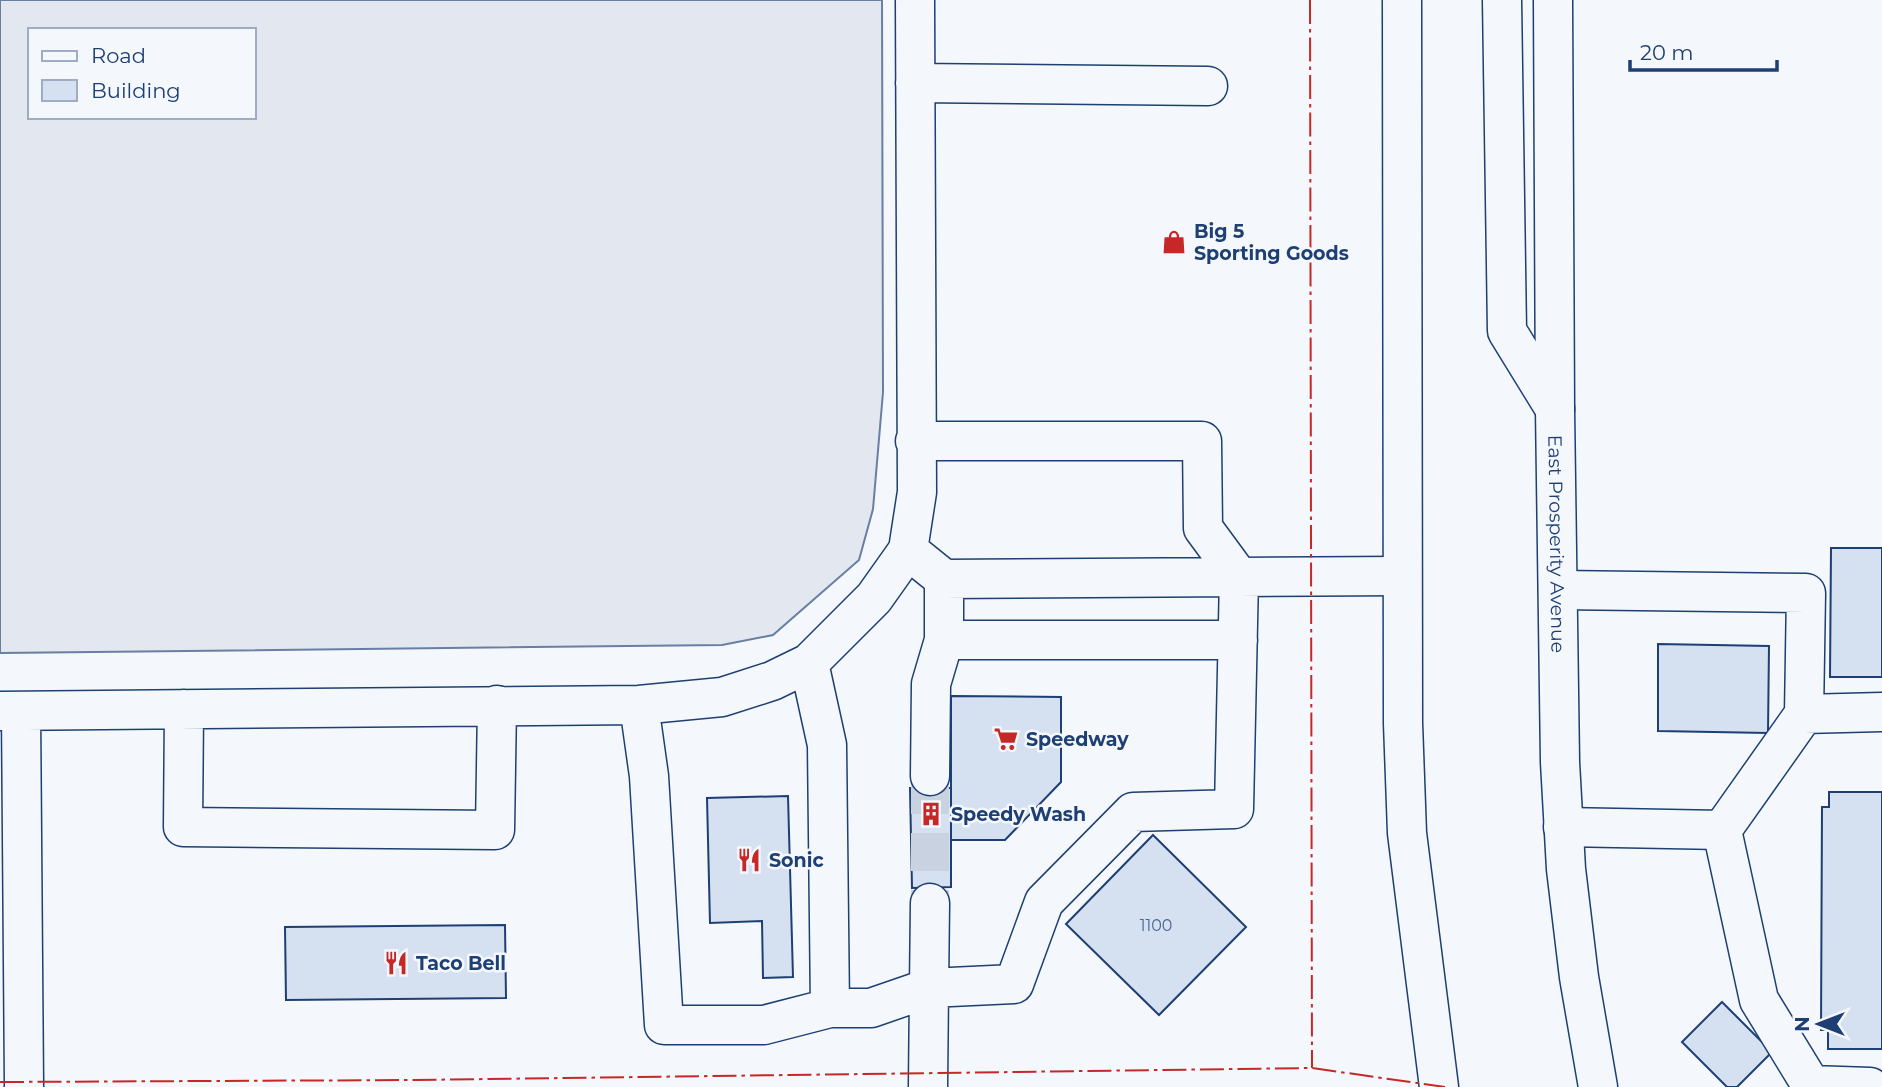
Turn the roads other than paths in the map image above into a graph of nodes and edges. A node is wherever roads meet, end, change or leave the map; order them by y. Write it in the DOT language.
graph roads {
  1 [pos="915,0"];
  2 [pos="1402,0"];
  3 [pos="1502,0"];
  4 [pos="1553,0"];
  5 [pos="915,83"];
  6 [pos="1208,86"];
  7 [pos="1555,409"];
  8 [pos="915,442"];
  9 [pos="908,551"];
  10 [pos="1401,576"];
  11 [pos="1239,577"];
  12 [pos="944,579"];
  13 [pos="1558,590"];
  14 [pos="944,640"];
  15 [pos="1238,640"];
  16 [pos="809,663"];
  17 [pos="497,705"];
  18 [pos="639,705"];
  19 [pos="184,709"];
  20 [pos="11,711"];
  21 [pos="1882,712"];
  22 [pos="1804,714"];
  23 [pos="930,776"];
  24 [pos="1563,827"];
  25 [pos="1722,830"];
  26 [pos="930,903"];
  27 [pos="929,988"];
  28 [pos="830,1008"];
  29 [pos="24,1087"];
  30 [pos="928,1087"];
  31 [pos="1439,1087"];
  32 [pos="1598,1087"];
  33 [pos="1870,1087"];
  1 -- 5 [label="main road"];
  2 -- 10 [label="main road"];
  3 -- 7 [label="main road"];
  4 -- 7 [label="main road, East Prosperity Avenue"];
  5 -- 6 [label="main road"];
  5 -- 8 [label="main road"];
  7 -- 13 [label="main road, East Prosperity Avenue"];
  8 -- 9 [label="main road"];
  8 -- 11 [label="main road"];
  9 -- 12 [label="main road"];
  9 -- 16 [label="main road"];
  10 -- 11 [label="main road"];
  10 -- 31 [label="main road"];
  11 -- 12 [label="main road"];
  11 -- 15 [label="main road"];
  12 -- 14 [label="main road"];
  13 -- 22 [label="main road"];
  13 -- 24 [label="main road, East Prosperity Avenue"];
  14 -- 15 [label="main road"];
  14 -- 23 [label="main road"];
  15 -- 27 [label="main road"];
  16 -- 18 [label="main road"];
  16 -- 28 [label="main road"];
  17 -- 18 [label="main road"];
  17 -- 19 [label="main road"];
  17 -- 19 [label="main road"];
  18 -- 28 [label="main road"];
  19 -- 20 [label="main road"];
  20 -- 29 [label="main road"];
  21 -- 22 [label="main road"];
  22 -- 25 [label="main road"];
  24 -- 25 [label="main road"];
  24 -- 32 [label="main road, East Prosperity Avenue"];
  25 -- 33 [label="main road"];
  26 -- 27 [label="main road"];
  27 -- 28 [label="main road"];
  27 -- 30 [label="main road"];
}
